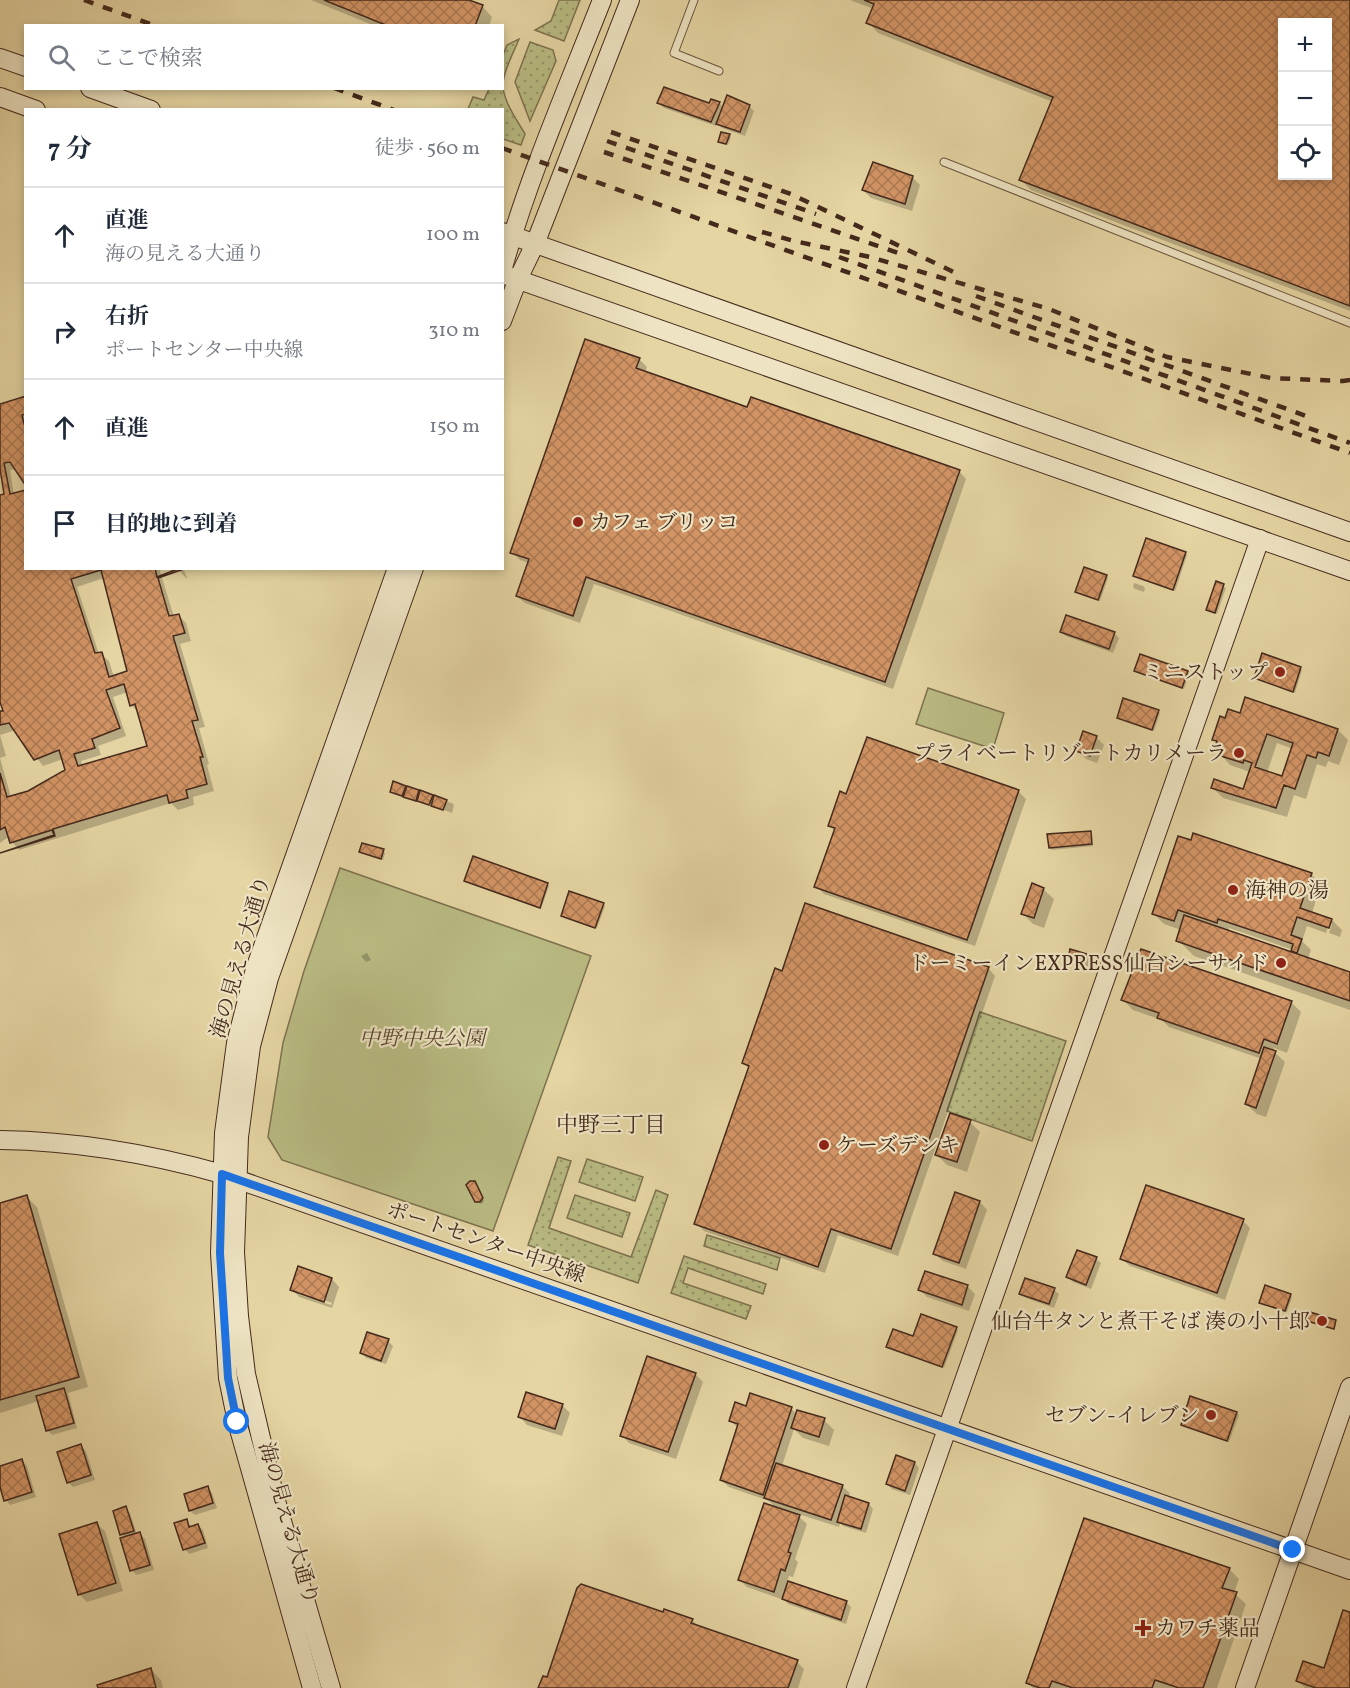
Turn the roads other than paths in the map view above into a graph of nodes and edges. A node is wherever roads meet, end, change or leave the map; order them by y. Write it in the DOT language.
graph roads {
  1 [pos="602,0"];
  2 [pos="630,0"];
  3 [pos="694,0"];
  4 [pos="0,58"];
  5 [pos="24,66"];
  6 [pos="719,71"];
  7 [pos="96,90"];
  8 [pos="0,97"];
  9 [pos="30,108"];
  10 [pos="145,108"];
  11 [pos="944,162"];
  12 [pos="507,234"];
  13 [pos="535,244"];
  14 [pos="508,275"];
  15 [pos="504,306"];
  16 [pos="1350,322"];
  17 [pos="1350,532"];
  18 [pos="1260,539"];
  19 [pos="396,570"];
  20 [pos="413,570"];
  21 [pos="1350,571"];
  22 [pos="0,1140"];
  23 [pos="230,1177"];
  24 [pos="1350,1387"];
  25 [pos="947,1428"];
  26 [pos="1293,1550"];
  27 [pos="1350,1570"];
  28 [pos="312,1688"];
  29 [pos="331,1688"];
  30 [pos="856,1688"];
  31 [pos="1245,1688"];
  1 -- 12 [label="street"];
  2 -- 13 [label="street"];
  3 -- 6 [label="lane"];
  4 -- 5 [label="street"];
  7 -- 10 [label="street"];
  8 -- 9 [label="street"];
  11 -- 16 [label="lane"];
  12 -- 13 [label="street"];
  12 -- 14 [label="street"];
  13 -- 14 [label="street"];
  13 -- 17 [label="street"];
  14 -- 15 [label="street"];
  14 -- 18 [label="street"];
  18 -- 21 [label="street"];
  18 -- 25 [label="street"];
  19 -- 23 [label="street, 海の見える大通り"];
  20 -- 23 [label="street"];
  22 -- 23 [label="street, ポートセンター中央線"];
  23 -- 25 [label="street, ポートセンター中央線"];
  23 -- 28 [label="street, 海の見える大通り"];
  23 -- 29 [label="street"];
  24 -- 26 [label="street"];
  25 -- 26 [label="street, ポートセンター中央線"];
  25 -- 30 [label="street"];
  26 -- 27 [label="street, ポートセンター中央線"];
  26 -- 31 [label="street"];
}
